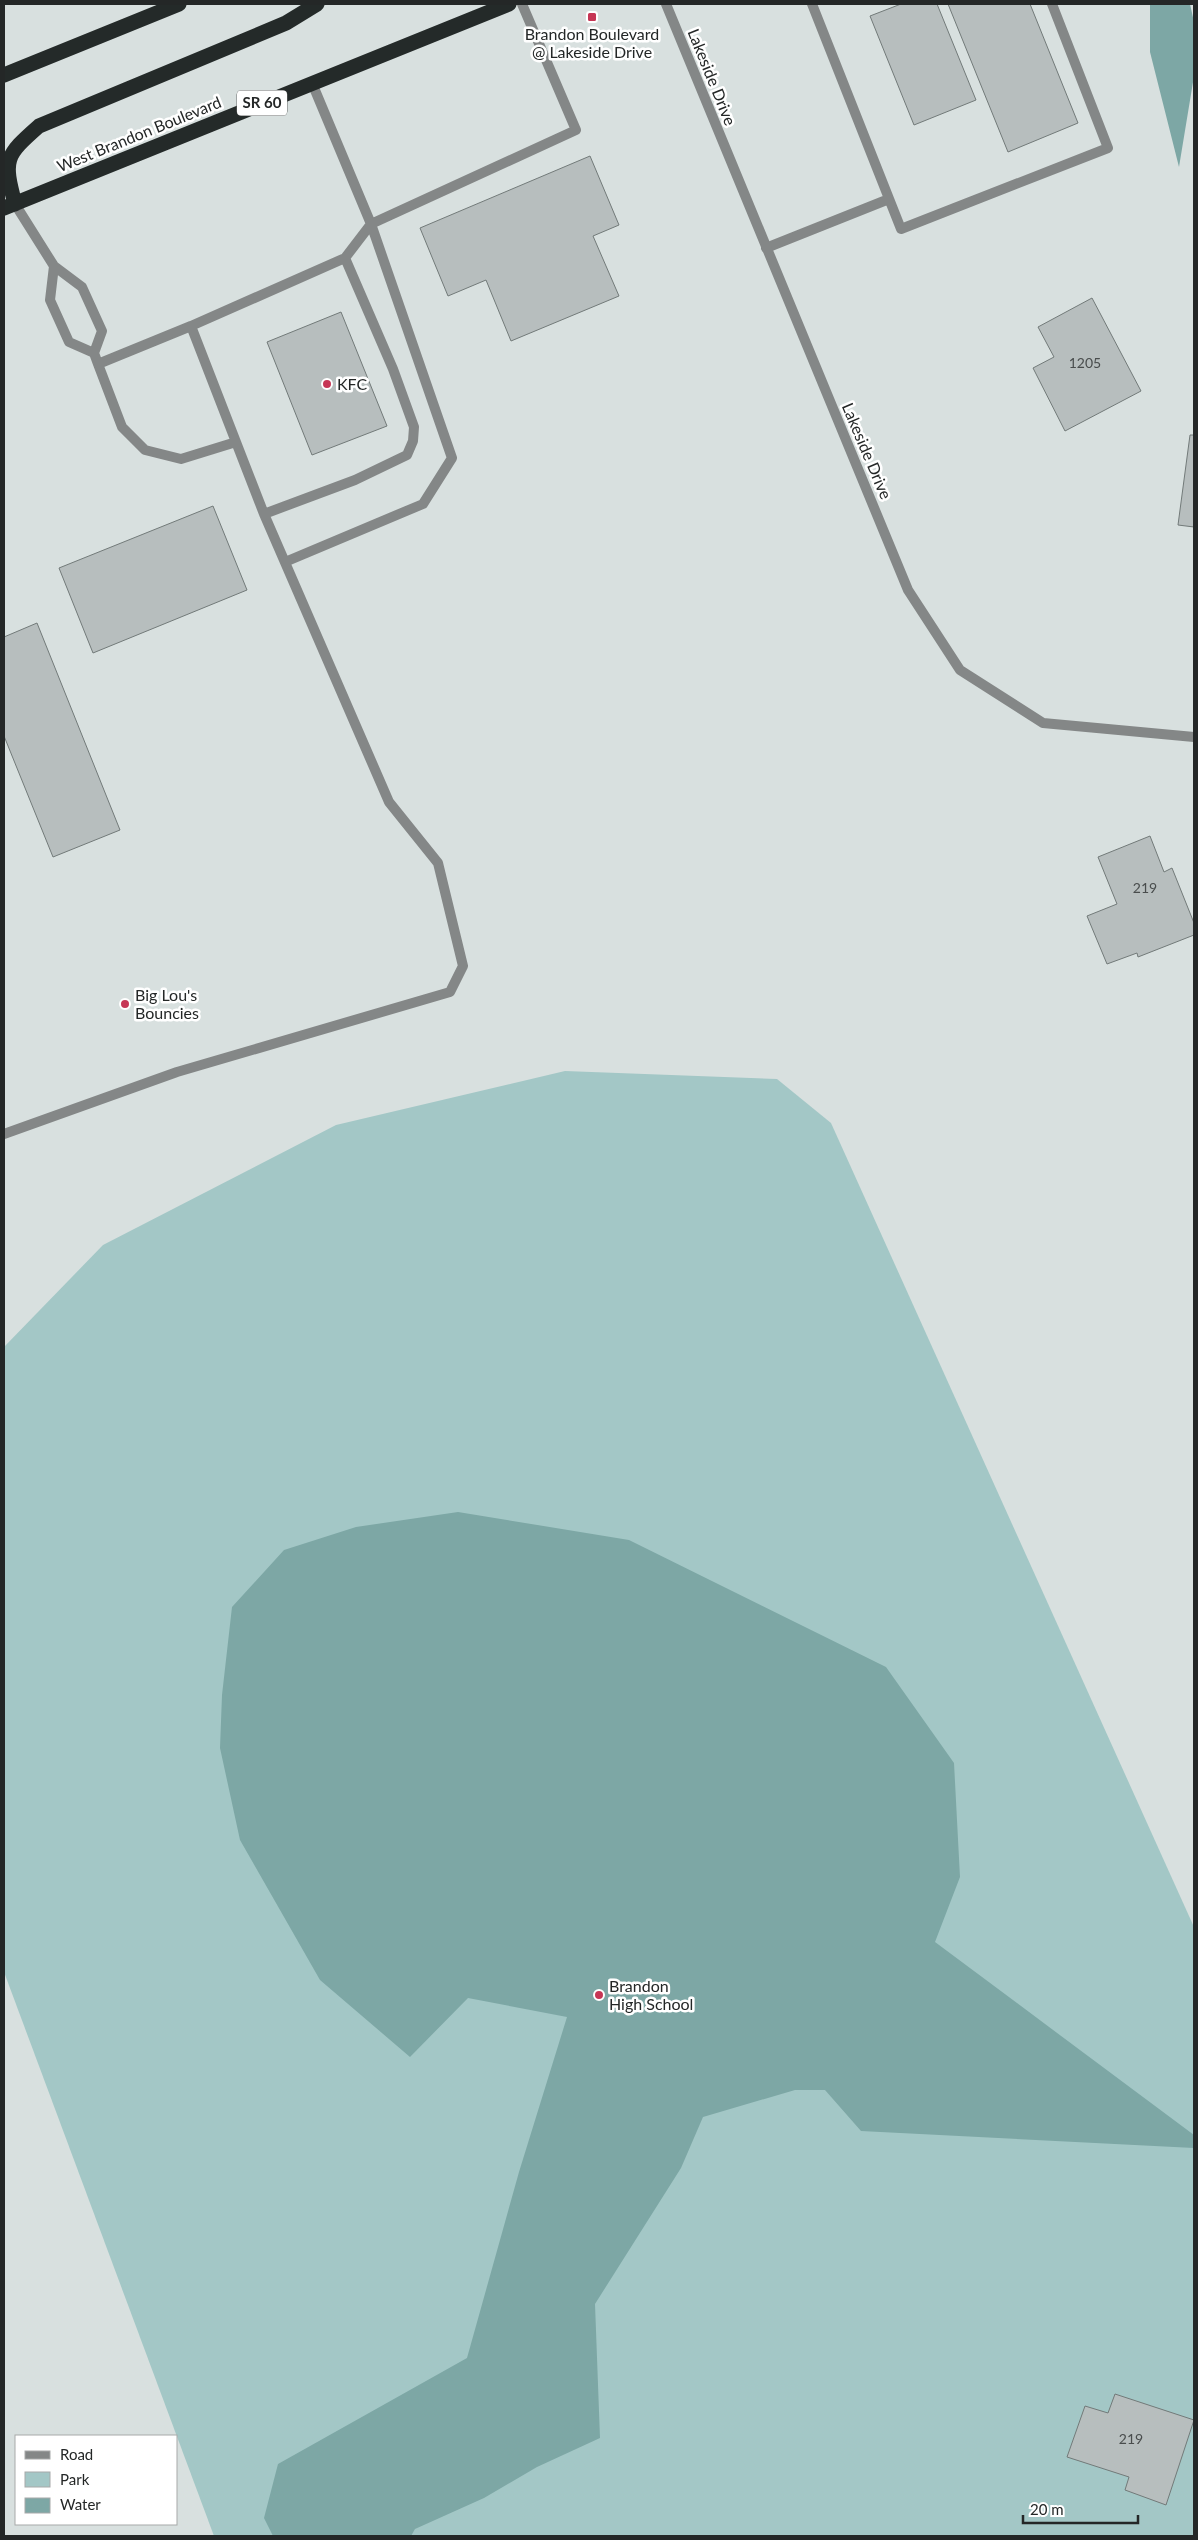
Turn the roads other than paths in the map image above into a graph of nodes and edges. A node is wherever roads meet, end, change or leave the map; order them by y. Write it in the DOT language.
graph roads {
  1 [pos="179,4"];
  2 [pos="317,4"];
  3 [pos="509,4"];
  4 [pos="522,4"];
  5 [pos="666,4"];
  6 [pos="812,4"];
  7 [pos="1052,4"];
  8 [pos="4,75"];
  9 [pos="312,83"];
  10 [pos="889,199"];
  11 [pos="9,206"];
  12 [pos="371,224"];
  13 [pos="766,248"];
  14 [pos="345,258"];
  15 [pos="54,266"];
  16 [pos="191,326"];
  17 [pos="94,353"];
  18 [pos="98,364"];
  19 [pos="236,442"];
  20 [pos="264,514"];
  21 [pos="285,562"];
  22 [pos="1194,737"];
  23 [pos="4,1134"];
  1 -- 8 [label="highway"];
  2 -- 11 [label="highway"];
  3 -- 9 [label="highway, West Brandon Boulevard / SR 60"];
  4 -- 12 [label="street"];
  5 -- 13 [label="street, Lakeside Drive"];
  6 -- 10 [label="street"];
  7 -- 10 [label="street"];
  9 -- 11 [label="highway, West Brandon Boulevard / SR 60"];
  9 -- 12 [label="street"];
  10 -- 13 [label="street"];
  11 -- 15 [label="street"];
  12 -- 14 [label="street"];
  12 -- 21 [label="street"];
  13 -- 22 [label="street, Lakeside Drive"];
  14 -- 16 [label="street"];
  14 -- 20 [label="street"];
  15 -- 17 [label="street"];
  15 -- 17 [label="street"];
  16 -- 18 [label="street"];
  16 -- 19 [label="street"];
  17 -- 18 [label="street"];
  18 -- 19 [label="street"];
  19 -- 20 [label="street"];
  20 -- 21 [label="street"];
  21 -- 23 [label="street"];
}
